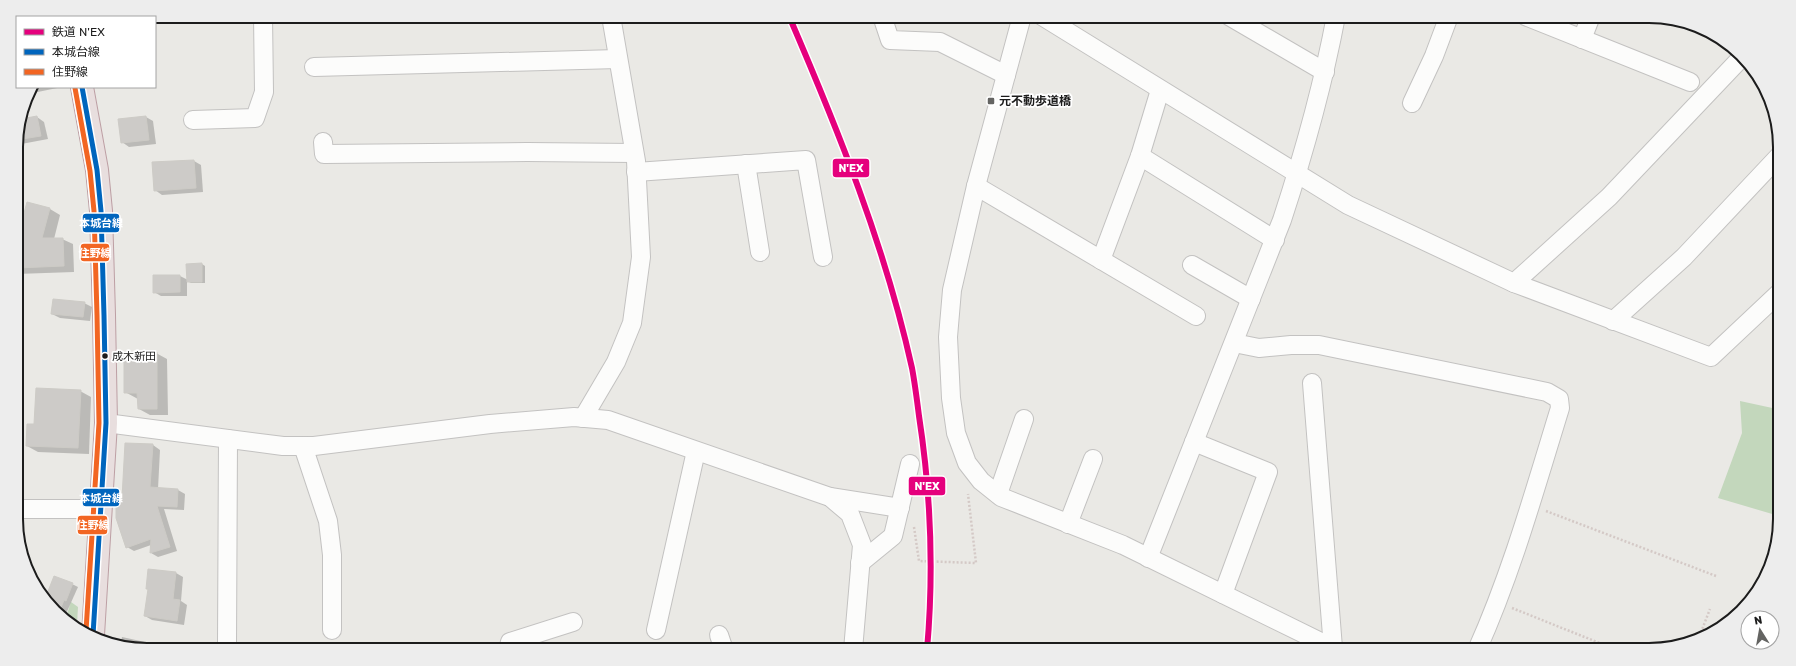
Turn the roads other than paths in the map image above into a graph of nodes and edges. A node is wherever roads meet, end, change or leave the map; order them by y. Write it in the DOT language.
graph roads {
  1 [pos="263,23"];
  2 [pos="612,23"];
  3 [pos="884,23"];
  4 [pos="1020,23"];
  5 [pos="1053,23"];
  6 [pos="1241,23"];
  7 [pos="1335,23"];
  8 [pos="1446,23"];
  9 [pos="1542,23"];
  10 [pos="1588,23"];
  11 [pos="1582,39"];
  12 [pos="618,59"];
  13 [pos="1738,61"];
  14 [pos="314,67"];
  15 [pos="1325,72"];
  16 [pos="1006,75"];
  17 [pos="1690,82"];
  18 [pos="82,88"];
  19 [pos="1160,90"];
  20 [pos="1412,102"];
  21 [pos="194,120"];
  22 [pos="323,142"];
  23 [pos="634,154"];
  24 [pos="1140,156"];
  25 [pos="1773,162"];
  26 [pos="746,164"];
  27 [pos="636,172"];
  28 [pos="1297,175"];
  29 [pos="976,186"];
  30 [pos="1275,240"];
  31 [pos="760,252"];
  32 [pos="823,257"];
  33 [pos="1101,260"];
  34 [pos="1192,265"];
  35 [pos="1514,283"];
  36 [pos="1251,299"];
  37 [pos="1773,299"];
  38 [pos="1196,316"];
  39 [pos="1613,321"];
  40 [pos="1234,343"];
  41 [pos="1312,383"];
  42 [pos="582,418"];
  43 [pos="1024,419"];
  44 [pos="106,423"];
  45 [pos="228,439"];
  46 [pos="1194,442"];
  47 [pos="304,446"];
  48 [pos="696,451"];
  49 [pos="1093,459"];
  50 [pos="910,464"];
  51 [pos="998,494"];
  52 [pos="830,496"];
  53 [pos="900,508"];
  54 [pos="23,509"];
  55 [pos="100,509"];
  56 [pos="1068,524"];
  57 [pos="1148,558"];
  58 [pos="860,563"];
  59 [pos="1222,594"];
  60 [pos="573,622"];
  61 [pos="93,630"];
  62 [pos="332,630"];
  63 [pos="656,630"];
  64 [pos="227,643"];
  65 [pos="510,643"];
  66 [pos="854,643"];
  67 [pos="1323,643"];
  68 [pos="1334,643"];
  69 [pos="1480,643"];
  1 -- 21 [label="street"];
  2 -- 12 [label="street"];
  3 -- 16 [label="street"];
  4 -- 16 [label="street"];
  5 -- 19 [label="street"];
  6 -- 15 [label="street"];
  7 -- 15 [label="street"];
  8 -- 20 [label="street"];
  9 -- 11 [label="street"];
  10 -- 11 [label="street"];
  11 -- 17 [label="street"];
  12 -- 14 [label="street"];
  12 -- 23 [label="street"];
  13 -- 35 [label="street"];
  15 -- 28 [label="street"];
  16 -- 29 [label="street"];
  18 -- 44 [label="highway"];
  19 -- 24 [label="street"];
  19 -- 28 [label="street"];
  22 -- 23 [label="street"];
  23 -- 27 [label="street"];
  24 -- 30 [label="street"];
  24 -- 33 [label="street"];
  25 -- 39 [label="street"];
  26 -- 27 [label="street"];
  26 -- 31 [label="street"];
  26 -- 32 [label="street"];
  27 -- 42 [label="street"];
  28 -- 30 [label="street"];
  28 -- 35 [label="street"];
  29 -- 33 [label="street"];
  29 -- 51 [label="street"];
  30 -- 36 [label="street"];
  33 -- 38 [label="street"];
  34 -- 36 [label="street"];
  35 -- 39 [label="street"];
  36 -- 40 [label="street"];
  37 -- 39 [label="street"];
  40 -- 46 [label="street"];
  40 -- 69 [label="street"];
  41 -- 68 [label="street"];
  42 -- 47 [label="street"];
  42 -- 48 [label="street"];
  43 -- 51 [label="street"];
  44 -- 45 [label="street"];
  44 -- 55 [label="highway"];
  45 -- 47 [label="street"];
  45 -- 64 [label="street"];
  46 -- 57 [label="street"];
  46 -- 59 [label="street"];
  47 -- 62 [label="street"];
  48 -- 52 [label="street"];
  48 -- 63 [label="street"];
  49 -- 56 [label="street"];
  50 -- 53 [label="street"];
  51 -- 56 [label="street"];
  52 -- 53 [label="street"];
  52 -- 58 [label="street"];
  53 -- 58 [label="street"];
  54 -- 55 [label="street"];
  55 -- 61 [label="highway"];
  56 -- 57 [label="street"];
  57 -- 59 [label="street"];
  58 -- 66 [label="street"];
  59 -- 67 [label="street"];
  60 -- 65 [label="street"];
}
